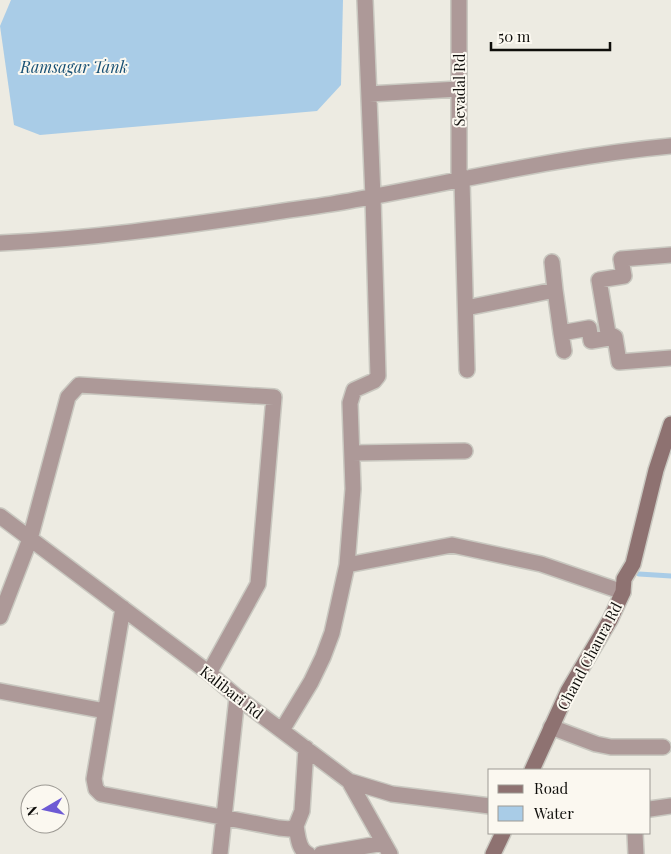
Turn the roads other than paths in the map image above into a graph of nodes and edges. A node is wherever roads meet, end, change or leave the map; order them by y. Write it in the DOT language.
graph roads {
  1 [pos="365,0"];
  2 [pos="458,0"];
  3 [pos="459,89"];
  4 [pos="369,94"];
  5 [pos="671,146"];
  6 [pos="460,180"];
  7 [pos="373,197"];
  8 [pos="0,243"];
  9 [pos="671,254"];
  10 [pos="552,262"];
  11 [pos="555,290"];
  12 [pos="466,308"];
  13 [pos="561,333"];
  14 [pos="615,337"];
  15 [pos="564,351"];
  16 [pos="671,358"];
  17 [pos="467,370"];
  18 [pos="671,424"];
  19 [pos="465,451"];
  20 [pos="352,452"];
  21 [pos="0,516"];
  22 [pos="30,539"];
  23 [pos="346,564"];
  24 [pos="623,592"];
  25 [pos="123,608"];
  26 [pos="0,617"];
  27 [pos="209,673"];
  28 [pos="0,692"];
  29 [pos="237,697"];
  30 [pos="105,711"];
  31 [pos="551,727"];
  32 [pos="282,730"];
  33 [pos="663,747"];
  34 [pos="306,748"];
  35 [pos="532,769"];
  36 [pos="349,781"];
  37 [pos="488,806"];
  38 [pos="671,806"];
  39 [pos="651,809"];
  40 [pos="224,819"];
  41 [pos="296,826"];
  42 [pos="503,834"];
  43 [pos="635,834"];
  44 [pos="387,848"];
  45 [pos="220,854"];
  46 [pos="308,854"];
  47 [pos="320,854"];
  48 [pos="493,854"];
  49 [pos="636,854"];
  1 -- 4 [label="street"];
  2 -- 3 [label="street, Sevadal Rd"];
  3 -- 4 [label="street"];
  3 -- 6 [label="street, Sevadal Rd"];
  4 -- 7 [label="street"];
  5 -- 6 [label="street"];
  6 -- 7 [label="street"];
  6 -- 12 [label="street, Sevadal Rd"];
  7 -- 8 [label="street"];
  7 -- 20 [label="street"];
  9 -- 14 [label="street"];
  10 -- 11 [label="street"];
  11 -- 12 [label="street"];
  11 -- 13 [label="street"];
  12 -- 17 [label="street, Sevadal Rd"];
  13 -- 14 [label="street"];
  13 -- 15 [label="street"];
  14 -- 16 [label="street"];
  18 -- 24 [label="street, Chand Chaura Rd"];
  19 -- 20 [label="street"];
  20 -- 23 [label="street"];
  21 -- 22 [label="street, Kalibari Rd"];
  22 -- 25 [label="street, Kalibari Rd"];
  22 -- 26 [label="street"];
  22 -- 27 [label="street"];
  23 -- 24 [label="street"];
  23 -- 32 [label="street"];
  24 -- 31 [label="street, Chand Chaura Rd"];
  25 -- 27 [label="street, Kalibari Rd"];
  25 -- 30 [label="street"];
  27 -- 29 [label="street, Kalibari Rd"];
  28 -- 30 [label="street"];
  29 -- 32 [label="street, Kalibari Rd"];
  29 -- 40 [label="street"];
  30 -- 40 [label="street"];
  31 -- 33 [label="street"];
  31 -- 35 [label="street, Chand Chaura Rd"];
  32 -- 34 [label="street, Kalibari Rd"];
  34 -- 36 [label="street, Kalibari Rd"];
  34 -- 41 [label="street"];
  36 -- 37 [label="street, Kalibari Rd"];
  36 -- 44 [label="street"];
  38 -- 39 [label="street"];
  40 -- 41 [label="street"];
  40 -- 45 [label="street"];
  41 -- 46 [label="street"];
  42 -- 48 [label="street"];
  43 -- 49 [label="street"];
  44 -- 47 [label="street"];
}
